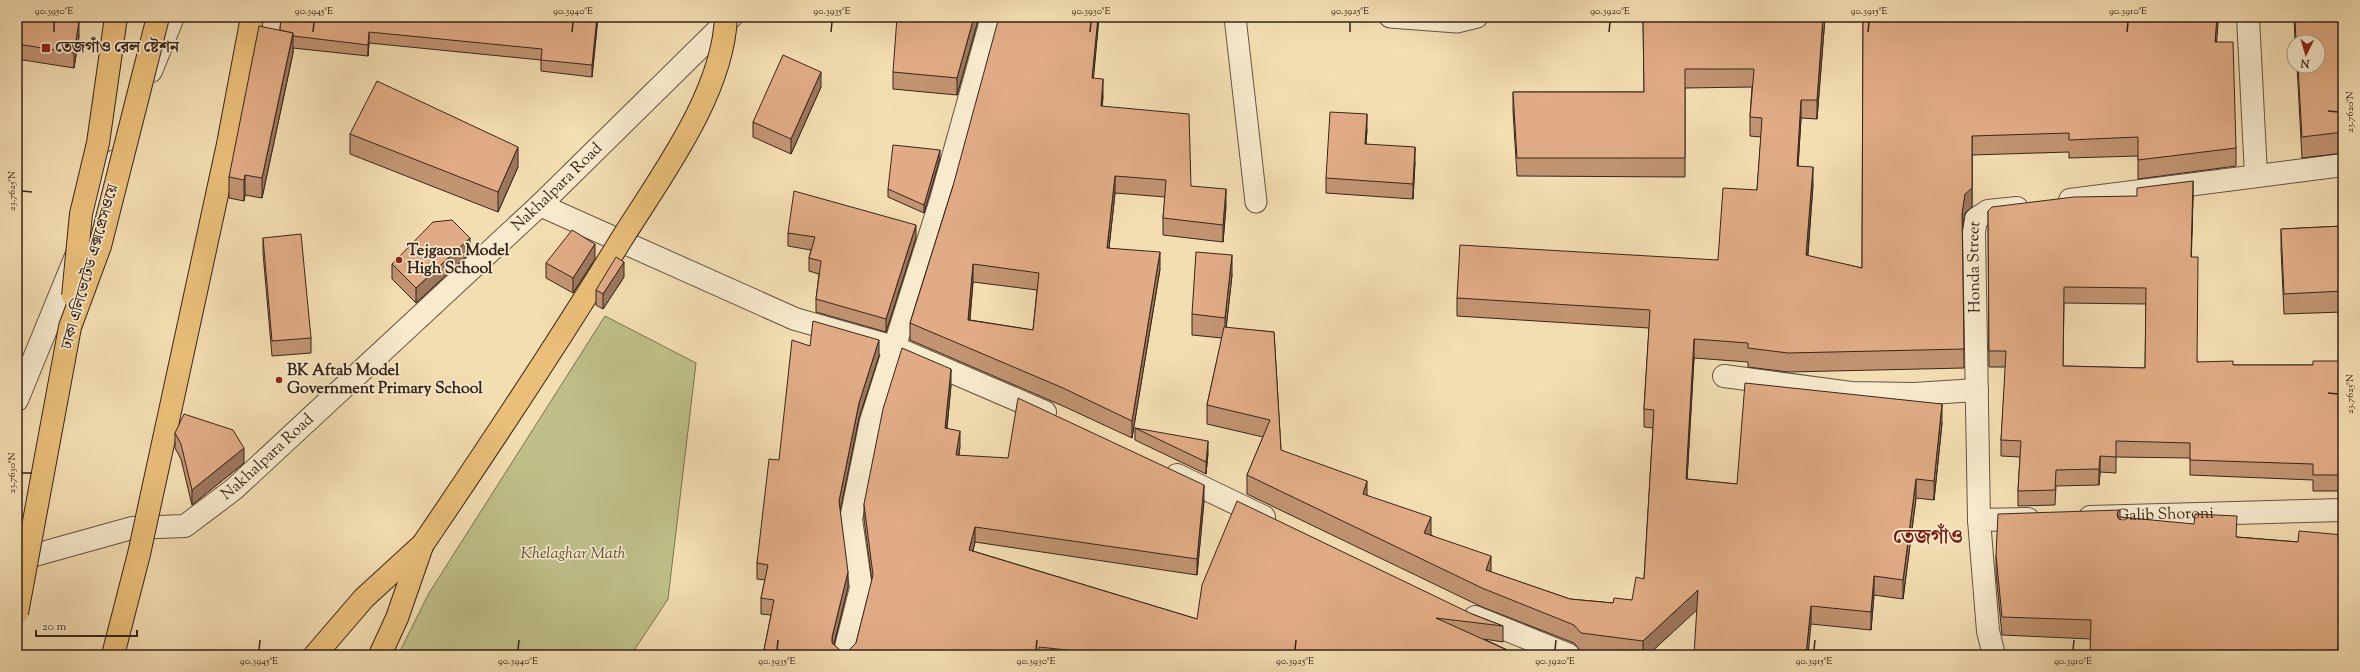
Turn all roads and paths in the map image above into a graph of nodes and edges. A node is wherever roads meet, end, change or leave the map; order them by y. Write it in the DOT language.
graph roads {
  1 [pos="116,17"];
  2 [pos="158,17"];
  3 [pos="173,17"];
  4 [pos="252,17"];
  5 [pos="726,17"];
  6 [pos="731,17"];
  7 [pos="992,17"];
  8 [pos="1236,17"];
  9 [pos="1390,17"];
  10 [pos="1477,17"];
  11 [pos="2248,17"];
  12 [pos="2343,165"];
  13 [pos="2256,175"];
  14 [pos="1256,202"];
  15 [pos="540,205"];
  16 [pos="77,252"];
  17 [pos="70,327"];
  18 [pos="894,347"];
  19 [pos="1724,376"];
  20 [pos="1977,390"];
  21 [pos="17,400"];
  22 [pos="1065,421"];
  23 [pos="1158,466"];
  24 [pos="2343,510"];
  25 [pos="1979,520"];
  26 [pos="1286,527"];
  27 [pos="423,544"];
  28 [pos="17,560"];
  29 [pos="1455,608"];
  30 [pos="17,613"];
  31 [pos="113,655"];
  32 [pos="315,655"];
  33 [pos="380,655"];
  34 [pos="844,655"];
  35 [pos="1570,655"];
  36 [pos="1994,655"];
  1 -- 16 [label="highway, bridge"];
  2 -- 17 [label="highway, ঢাকা এলিভেটেড এক্সপ্রেসওয়ে, bridge"];
  3 -- 16 [label="street"];
  4 -- 31 [label="highway, bridge"];
  5 -- 27 [label="highway, bridge"];
  6 -- 15 [label="street, Nakhalpara Road"];
  7 -- 18 [label="street"];
  8 -- 14 [label="lane"];
  9 -- 10 [label="lane"];
  11 -- 13 [label="street"];
  12 -- 13 [label="street, Honda Street"];
  13 -- 20 [label="street, Honda Street"];
  15 -- 18 [label="street"];
  15 -- 28 [label="street, Nakhalpara Road"];
  16 -- 17 [label="highway, bridge"];
  16 -- 21 [label="street"];
  17 -- 30 [label="highway, ঢাকা এলিভেটেড এক্সপ্রেসওয়ে, bridge"];
  18 -- 22 [label="street"];
  18 -- 34 [label="street"];
  19 -- 20 [label="street"];
  20 -- 25 [label="street, Honda Street"];
  23 -- 26 [label="street"];
  24 -- 25 [label="street, Galib Shoroni"];
  25 -- 36 [label="street"];
  27 -- 32 [label="highway"];
  27 -- 33 [label="highway"];
  29 -- 35 [label="street"];
}
